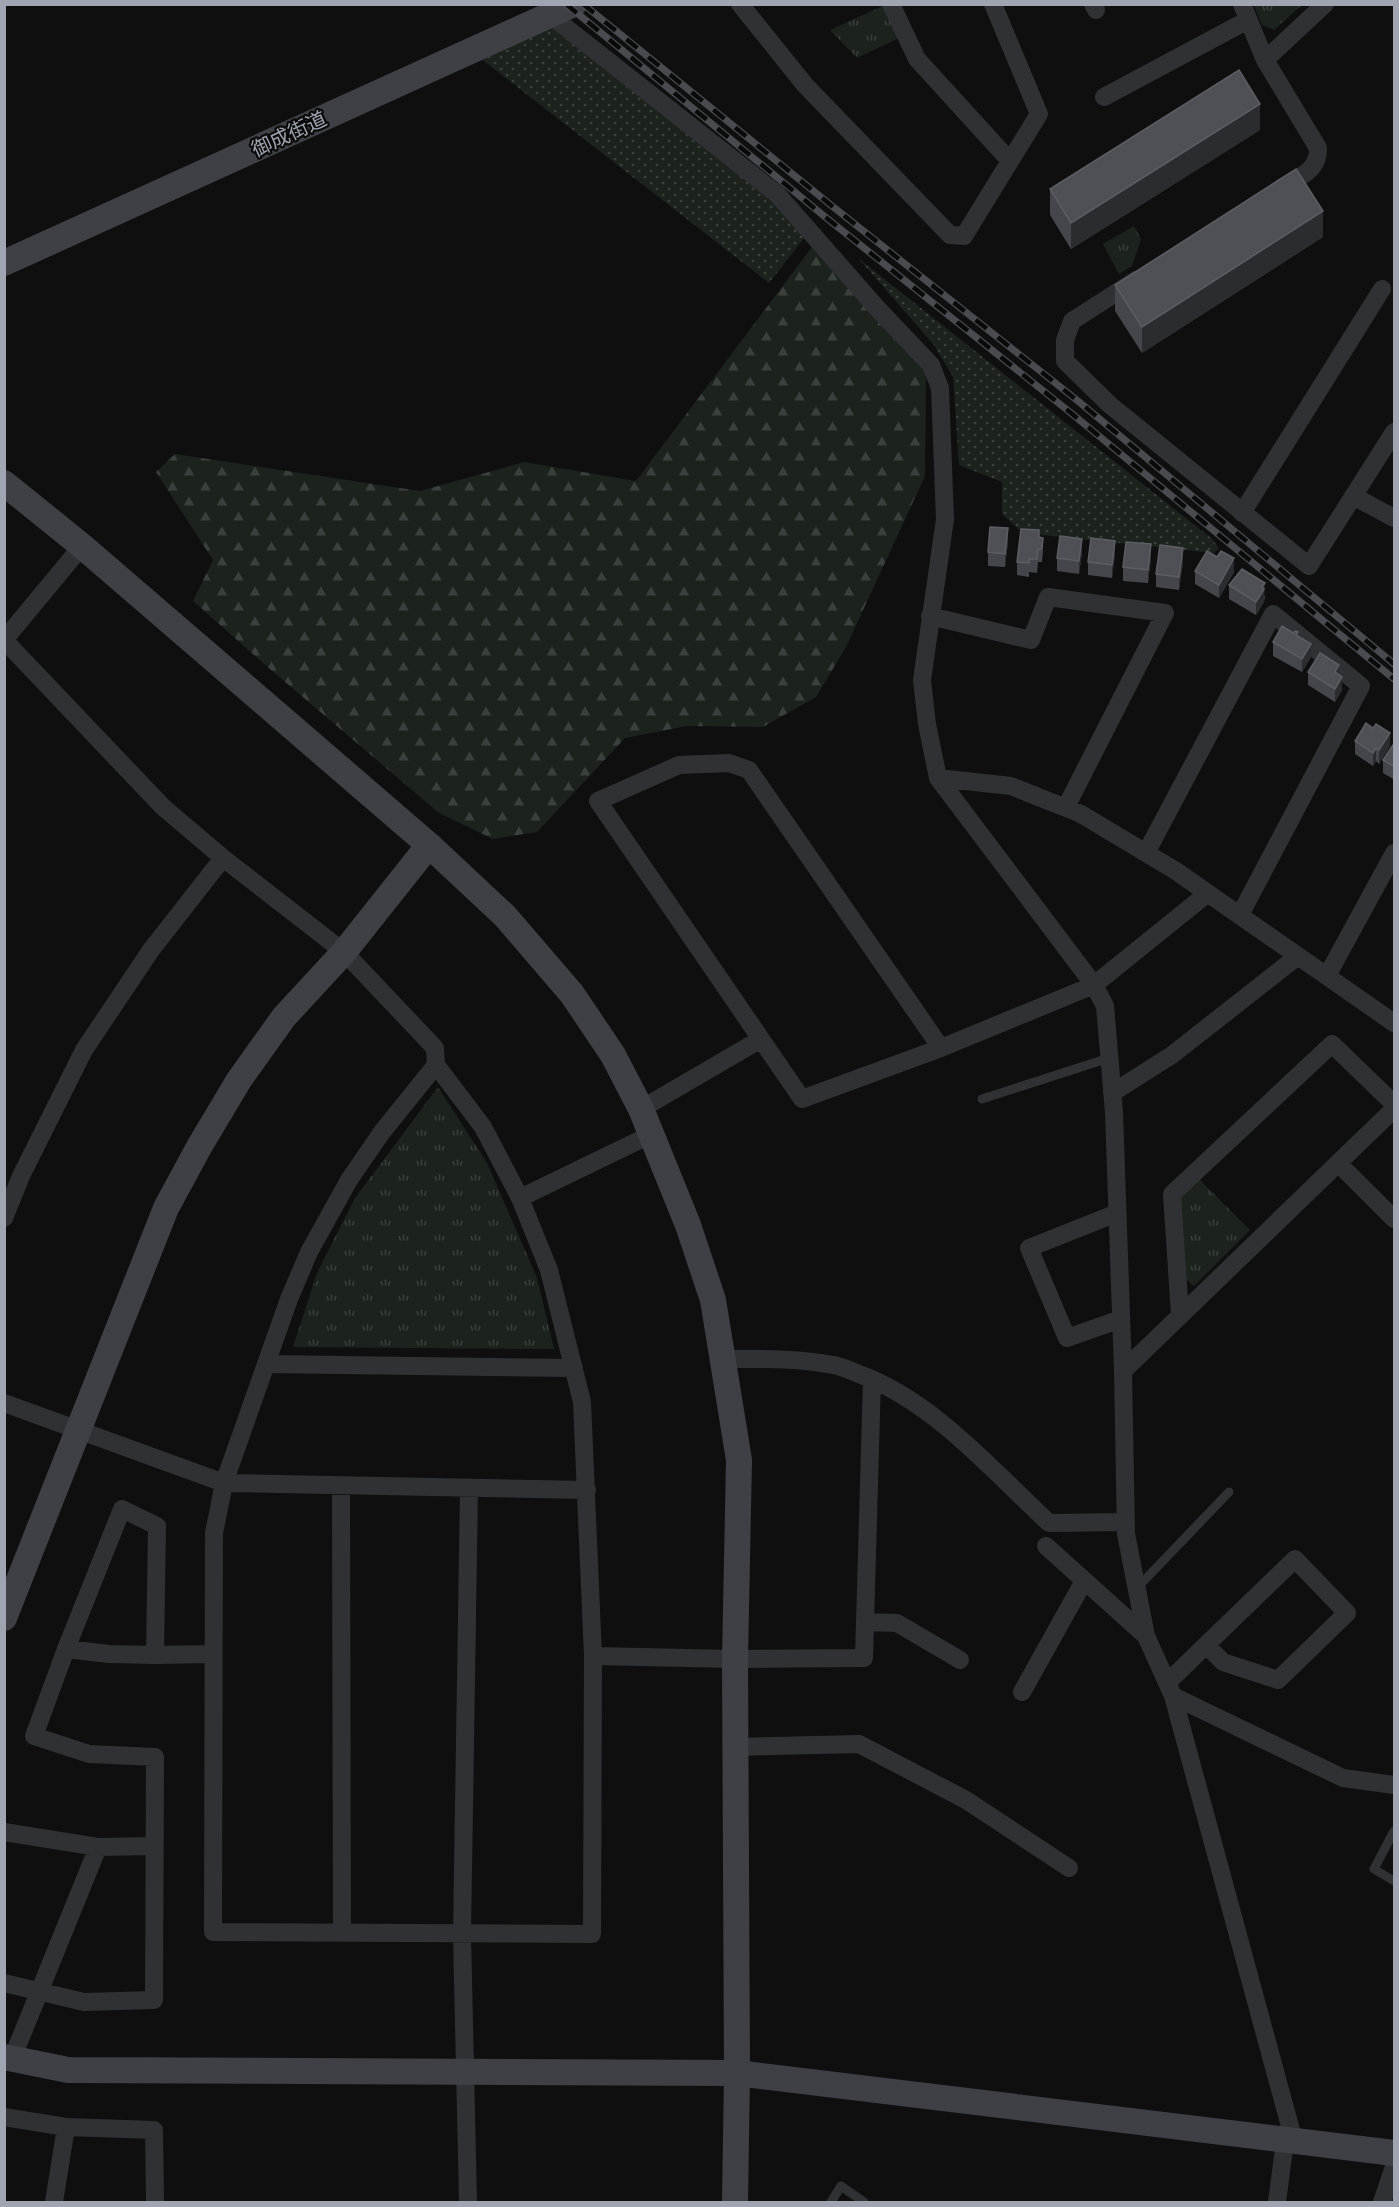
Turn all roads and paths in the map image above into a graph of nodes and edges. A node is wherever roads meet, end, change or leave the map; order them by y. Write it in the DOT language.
graph roads {
  1 [pos="574,4"];
  2 [pos="740,4"];
  3 [pos="891,4"];
  4 [pos="993,4"];
  5 [pos="1325,4"];
  6 [pos="1245,12"];
  7 [pos="550,15"];
  8 [pos="1265,60"];
  9 [pos="1116,97"];
  10 [pos="1010,161"];
  11 [pos="1264,199"];
  12 [pos="4,263"];
  13 [pos="1153,270"];
  14 [pos="1382,289"];
  15 [pos="1395,432"];
  16 [pos="4,483"];
  17 [pos="1353,496"];
  18 [pos="1242,513"];
  19 [pos="1395,518"];
  20 [pos="82,546"];
  21 [pos="930,616"];
  22 [pos="938,778"];
  23 [pos="1066,807"];
  24 [pos="429,845"];
  25 [pos="1146,853"];
  26 [pos="1395,853"];
  27 [pos="223,858"];
  28 [pos="1208,893"];
  29 [pos="1240,915"];
  30 [pos="344,952"];
  31 [pos="1298,956"];
  32 [pos="1327,976"];
  33 [pos="1094,985"];
  34 [pos="1395,1023"];
  35 [pos="761,1039"];
  36 [pos="941,1048"];
  37 [pos="1110,1058"];
  38 [pos="436,1065"];
  39 [pos="1112,1093"];
  40 [pos="982,1098"];
  41 [pos="1395,1104"];
  42 [pos="641,1109"];
  43 [pos="1395,1109"];
  44 [pos="650,1135"];
  45 [pos="1339,1164"];
  46 [pos="520,1198"];
  47 [pos="1117,1213"];
  48 [pos="4,1218"];
  49 [pos="1395,1219"];
  50 [pos="1180,1315"];
  51 [pos="1121,1319"];
  52 [pos="724,1359"];
  53 [pos="266,1364"];
  54 [pos="574,1368"];
  55 [pos="1123,1371"];
  56 [pos="872,1378"];
  57 [pos="4,1403"];
  58 [pos="79,1431"];
  59 [pos="224,1483"];
  60 [pos="341,1485"];
  61 [pos="469,1488"];
  62 [pos="587,1490"];
  63 [pos="1229,1492"];
  64 [pos="1126,1522"];
  65 [pos="1046,1546"];
  66 [pos="1084,1581"];
  67 [pos="1136,1589"];
  68 [pos="4,1617"];
  69 [pos="865,1622"];
  70 [pos="1146,1636"];
  71 [pos="1206,1645"];
  72 [pos="66,1649"];
  73 [pos="155,1654"];
  74 [pos="213,1654"];
  75 [pos="593,1656"];
  76 [pos="735,1659"];
  77 [pos="960,1660"];
  78 [pos="1170,1690"];
  79 [pos="1022,1692"];
  80 [pos="736,1747"];
  81 [pos="1395,1785"];
  82 [pos="1395,1831"];
  83 [pos="4,1832"];
  84 [pos="154,1846"];
  85 [pos="98,1847"];
  86 [pos="1069,1868"];
  87 [pos="1395,1881"];
  88 [pos="342,1933"];
  89 [pos="462,1934"];
  90 [pos="4,1983"];
  91 [pos="40,1991"];
  92 [pos="8,2058"];
  93 [pos="464,2072"];
  94 [pos="737,2073"];
  95 [pos="4,2117"];
  96 [pos="66,2127"];
  97 [pos="1289,2141"];
  98 [pos="1395,2153"];
  99 [pos="1395,2167"];
  100 [pos="54,2202"];
  101 [pos="155,2202"];
  102 [pos="468,2202"];
  103 [pos="735,2202"];
  104 [pos="831,2202"];
  105 [pos="864,2202"];
  106 [pos="1277,2202"];
  107 [pos="1382,2202"];
  1 -- 7 [label="street, 御成街道"];
  2 -- 10 [label="street"];
  3 -- 10 [label="street"];
  4 -- 10 [label="street"];
  5 -- 8 [label="street"];
  6 -- 8 [label="street"];
  6 -- 9 [label="street"];
  7 -- 12 [label="street, 御成街道"];
  7 -- 21 [label="street"];
  8 -- 11 [label="street"];
  13 -- 18 [label="street"];
  14 -- 18 [label="street"];
  15 -- 17 [label="street"];
  16 -- 20 [label="street"];
  17 -- 18 [label="street"];
  17 -- 19 [label="street"];
  20 -- 24 [label="street"];
  20 -- 27 [label="street"];
  21 -- 22 [label="street"];
  21 -- 23 [label="street"];
  22 -- 23 [label="street"];
  22 -- 33 [label="street"];
  23 -- 25 [label="street"];
  24 -- 30 [label="street"];
  24 -- 42 [label="street"];
  25 -- 28 [label="street"];
  25 -- 29 [label="street"];
  26 -- 32 [label="street"];
  27 -- 30 [label="street"];
  27 -- 48 [label="street"];
  28 -- 29 [label="street"];
  28 -- 33 [label="street"];
  29 -- 31 [label="street"];
  30 -- 38 [label="street"];
  30 -- 58 [label="street"];
  31 -- 32 [label="street"];
  31 -- 39 [label="street"];
  32 -- 34 [label="street"];
  33 -- 36 [label="street"];
  33 -- 37 [label="street"];
  35 -- 36 [label="street"];
  35 -- 36 [label="street"];
  35 -- 42 [label="street"];
  37 -- 39 [label="street"];
  37 -- 40 [label="lane"];
  38 -- 46 [label="street"];
  38 -- 53 [label="street"];
  39 -- 47 [label="street"];
  41 -- 50 [label="street"];
  42 -- 44 [label="street"];
  43 -- 45 [label="street"];
  44 -- 46 [label="street"];
  44 -- 52 [label="street"];
  45 -- 49 [label="street"];
  45 -- 50 [label="street"];
  46 -- 54 [label="street"];
  47 -- 51 [label="street"];
  47 -- 51 [label="street"];
  50 -- 55 [label="street"];
  51 -- 55 [label="street"];
  52 -- 56 [label="street"];
  52 -- 76 [label="street"];
  53 -- 54 [label="street"];
  53 -- 59 [label="street"];
  54 -- 62 [label="street"];
  55 -- 64 [label="street"];
  56 -- 64 [label="street"];
  56 -- 69 [label="street"];
  57 -- 58 [label="street"];
  58 -- 59 [label="street"];
  58 -- 68 [label="street"];
  59 -- 60 [label="street"];
  59 -- 74 [label="street"];
  60 -- 61 [label="street"];
  60 -- 88 [label="street"];
  61 -- 62 [label="street"];
  61 -- 89 [label="street"];
  62 -- 75 [label="street"];
  63 -- 67 [label="lane"];
  64 -- 67 [label="street"];
  65 -- 66 [label="street"];
  66 -- 70 [label="street"];
  66 -- 79 [label="street"];
  67 -- 70 [label="street"];
  69 -- 76 [label="street"];
  69 -- 77 [label="street"];
  70 -- 78 [label="street"];
  71 -- 71 [label="street"];
  71 -- 78 [label="street"];
  72 -- 73 [label="street"];
  72 -- 73 [label="street"];
  72 -- 84 [label="street"];
  73 -- 74 [label="street"];
  74 -- 88 [label="street"];
  75 -- 76 [label="street"];
  75 -- 89 [label="street"];
  76 -- 80 [label="street"];
  78 -- 81 [label="street"];
  78 -- 97 [label="street"];
  80 -- 86 [label="street"];
  80 -- 94 [label="street"];
  82 -- 87 [label="lane"];
  83 -- 85 [label="street"];
  84 -- 85 [label="street"];
  84 -- 91 [label="street"];
  85 -- 91 [label="street"];
  88 -- 89 [label="street"];
  89 -- 93 [label="street"];
  90 -- 91 [label="street"];
  91 -- 92 [label="street"];
  92 -- 93 [label="street"];
  93 -- 94 [label="street"];
  93 -- 102 [label="street"];
  94 -- 97 [label="street"];
  94 -- 103 [label="street"];
  95 -- 96 [label="street"];
  96 -- 100 [label="street"];
  96 -- 101 [label="street"];
  97 -- 98 [label="street"];
  97 -- 106 [label="street"];
  99 -- 107 [label="street"];
  104 -- 105 [label="lane"];
}
